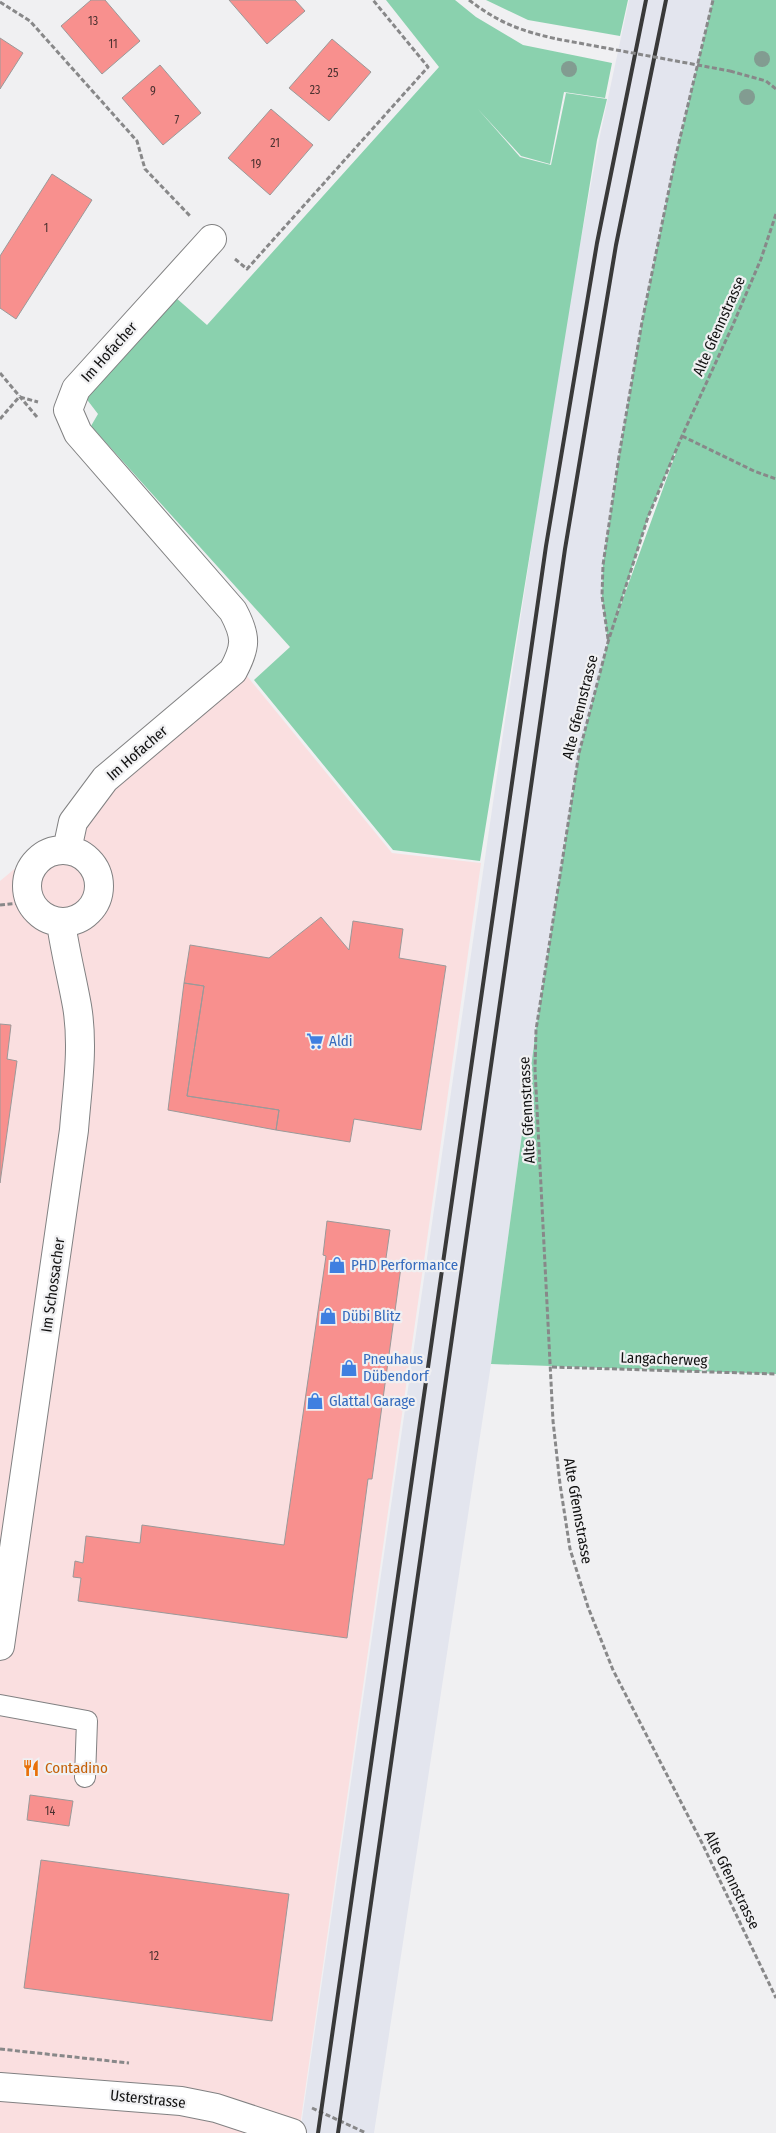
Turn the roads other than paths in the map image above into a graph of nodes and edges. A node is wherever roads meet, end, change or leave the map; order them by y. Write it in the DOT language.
graph roads {
  1 [pos="212,238"];
  2 [pos="67,850"];
  3 [pos="61,923"];
  4 [pos="0,1646"];
  5 [pos="0,1705"];
  6 [pos="85,1777"];
  7 [pos="0,2087"];
  8 [pos="292,2133"];
  1 -- 2 [label="street, Im Hofacher"];
  2 -- 3 [label="street"];
  2 -- 3 [label="street"];
  3 -- 4 [label="street, Im Schossacher"];
  5 -- 6 [label="lane"];
  7 -- 8 [label="street, Usterstrasse"];
}
